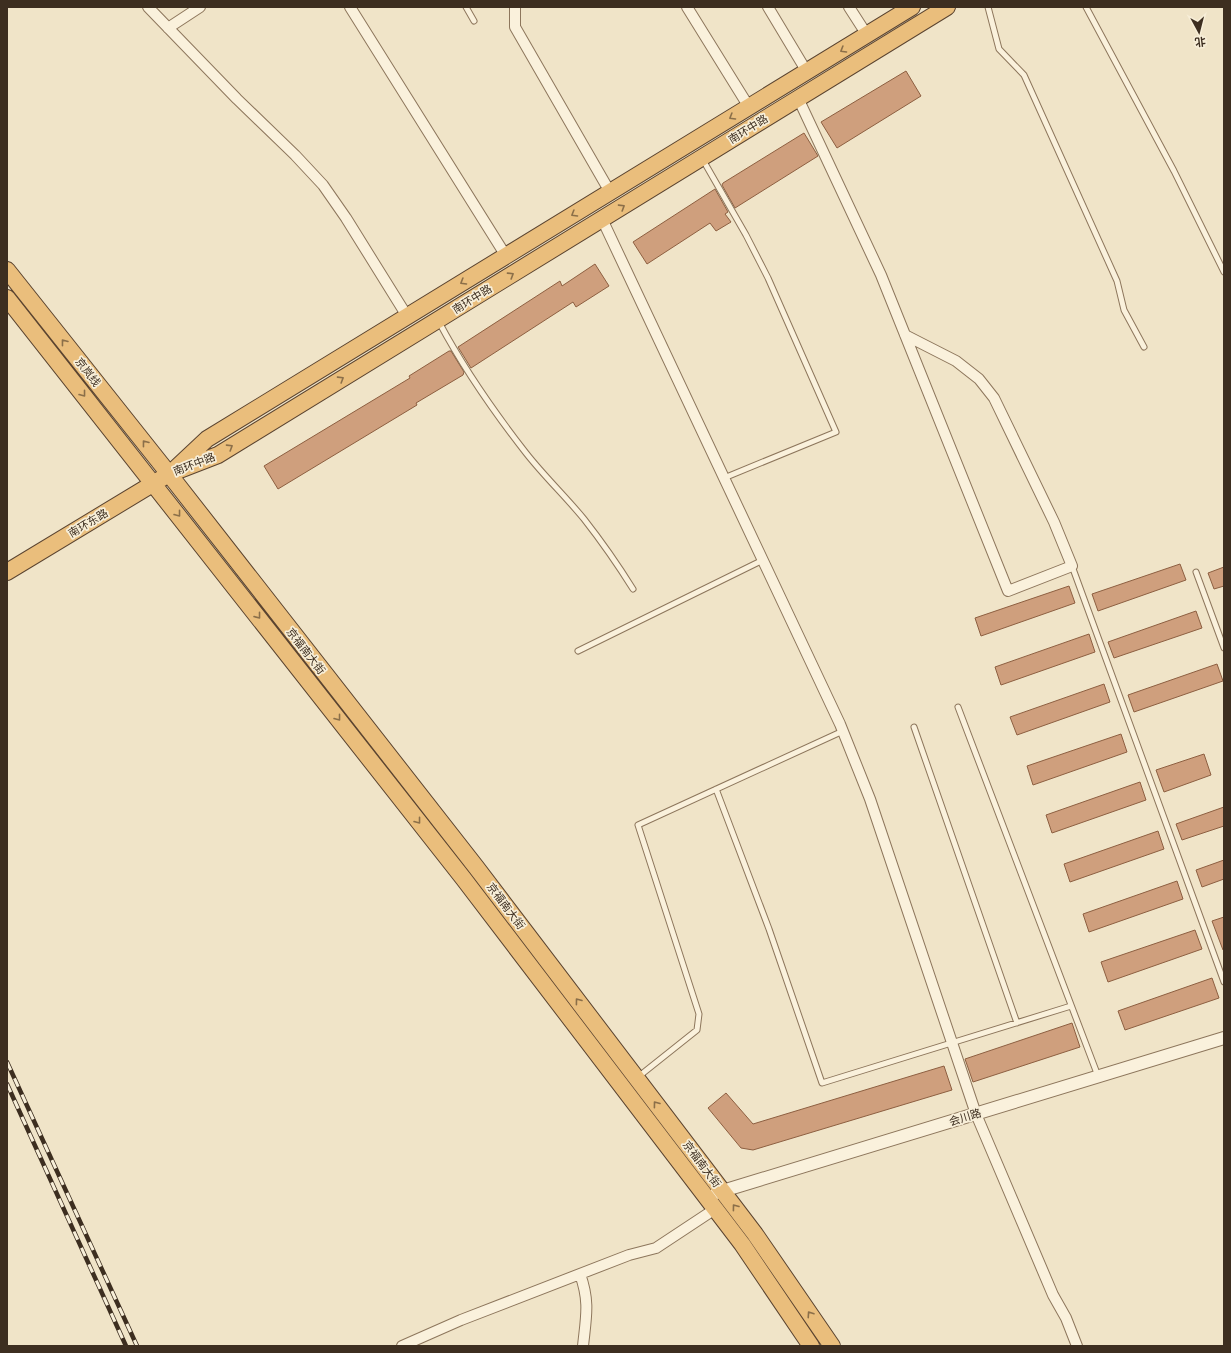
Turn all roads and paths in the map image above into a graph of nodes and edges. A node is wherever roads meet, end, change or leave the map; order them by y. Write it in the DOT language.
graph roads {
  1 [pos="148,7"];
  2 [pos="200,7"];
  3 [pos="350,7"];
  4 [pos="466,7"];
  5 [pos="515,7"];
  6 [pos="687,7"];
  7 [pos="768,7"];
  8 [pos="849,7"];
  9 [pos="912,7"];
  10 [pos="947,7"];
  11 [pos="988,7"];
  12 [pos="1086,7"];
  13 [pos="474,21"];
  14 [pos="168,28"];
  15 [pos="867,35"];
  16 [pos="807,72"];
  17 [pos="798,98"];
  18 [pos="749,107"];
  19 [pos="701,158"];
  20 [pos="610,192"];
  21 [pos="602,219"];
  22 [pos="506,256"];
  23 [pos="7,270"];
  24 [pos="1224,272"];
  25 [pos="7,298"];
  26 [pos="407,316"];
  27 [pos="438,320"];
  28 [pos="905,335"];
  29 [pos="1144,347"];
  30 [pos="169,474"];
  31 [pos="724,478"];
  32 [pos="154,483"];
  33 [pos="763,560"];
  34 [pos="1072,566"];
  35 [pos="7,572"];
  36 [pos="1196,572"];
  37 [pos="633,589"];
  38 [pos="1224,648"];
  39 [pos="578,651"];
  40 [pos="958,707"];
  41 [pos="914,727"];
  42 [pos="843,731"];
  43 [pos="716,789"];
  44 [pos="1224,982"];
  45 [pos="1071,1006"];
  46 [pos="1017,1023"];
  47 [pos="1224,1038"];
  48 [pos="952,1043"];
  49 [pos="1098,1077"];
  50 [pos="637,1078"];
  51 [pos="976,1114"];
  52 [pos="723,1191"];
  53 [pos="710,1203"];
  54 [pos="580,1274"];
  55 [pos="402,1346"];
  56 [pos="583,1346"];
  57 [pos="812,1346"];
  58 [pos="832,1346"];
  59 [pos="1077,1346"];
  1 -- 14 [label="street"];
  2 -- 14 [label="street"];
  3 -- 22 [label="street"];
  4 -- 13 [label="lane"];
  5 -- 20 [label="street"];
  6 -- 18 [label="street"];
  7 -- 16 [label="street"];
  8 -- 15 [label="street"];
  9 -- 15 [label="highway, 南环中路"];
  10 -- 17 [label="highway, 南环中路"];
  11 -- 29 [label="lane"];
  12 -- 24 [label="lane"];
  14 -- 26 [label="street"];
  15 -- 16 [label="highway, 南环中路, one-way"];
  16 -- 18 [label="highway, 南环中路"];
  17 -- 19 [label="highway, 南环中路"];
  17 -- 28 [label="street"];
  18 -- 20 [label="highway, 南环中路, one-way"];
  21 -- 19 [label="highway, 南环中路, one-way"];
  19 -- 31 [label="lane"];
  20 -- 22 [label="highway, 南环中路, one-way"];
  27 -- 21 [label="highway, 南环中路, one-way"];
  21 -- 31 [label="street"];
  22 -- 26 [label="highway, 南环中路, one-way"];
  30 -- 23 [label="highway, 京岚线, one-way"];
  25 -- 32 [label="highway, 京岚线, one-way"];
  26 -- 30 [label="highway, 南环中路"];
  30 -- 27 [label="highway, 南环中路, one-way"];
  27 -- 37 [label="lane"];
  28 -- 34 [label="street"];
  28 -- 34 [label="street"];
  30 -- 32 [label="highway, 南环东路"];
  50 -- 30 [label="highway, 京福南大街, one-way"];
  31 -- 33 [label="street"];
  32 -- 35 [label="highway, 南环东路"];
  32 -- 53 [label="highway, 京福南大街, one-way"];
  33 -- 39 [label="lane"];
  33 -- 42 [label="street"];
  34 -- 44 [label="lane"];
  36 -- 38 [label="lane"];
  40 -- 45 [label="lane"];
  41 -- 46 [label="lane"];
  42 -- 43 [label="lane"];
  42 -- 48 [label="street"];
  43 -- 48 [label="lane"];
  43 -- 50 [label="lane"];
  45 -- 46 [label="lane"];
  45 -- 49 [label="lane"];
  46 -- 48 [label="lane"];
  47 -- 49 [label="street, 会川路"];
  48 -- 51 [label="street"];
  49 -- 51 [label="street, 会川路"];
  52 -- 50 [label="highway, 京福南大街, one-way"];
  51 -- 52 [label="street, 会川路"];
  51 -- 59 [label="street"];
  52 -- 53 [label="street, 会川路"];
  58 -- 52 [label="highway, 京福南大街, one-way"];
  53 -- 54 [label="street"];
  53 -- 57 [label="highway, 京福南大街"];
  54 -- 55 [label="street"];
  54 -- 56 [label="street"];
}
